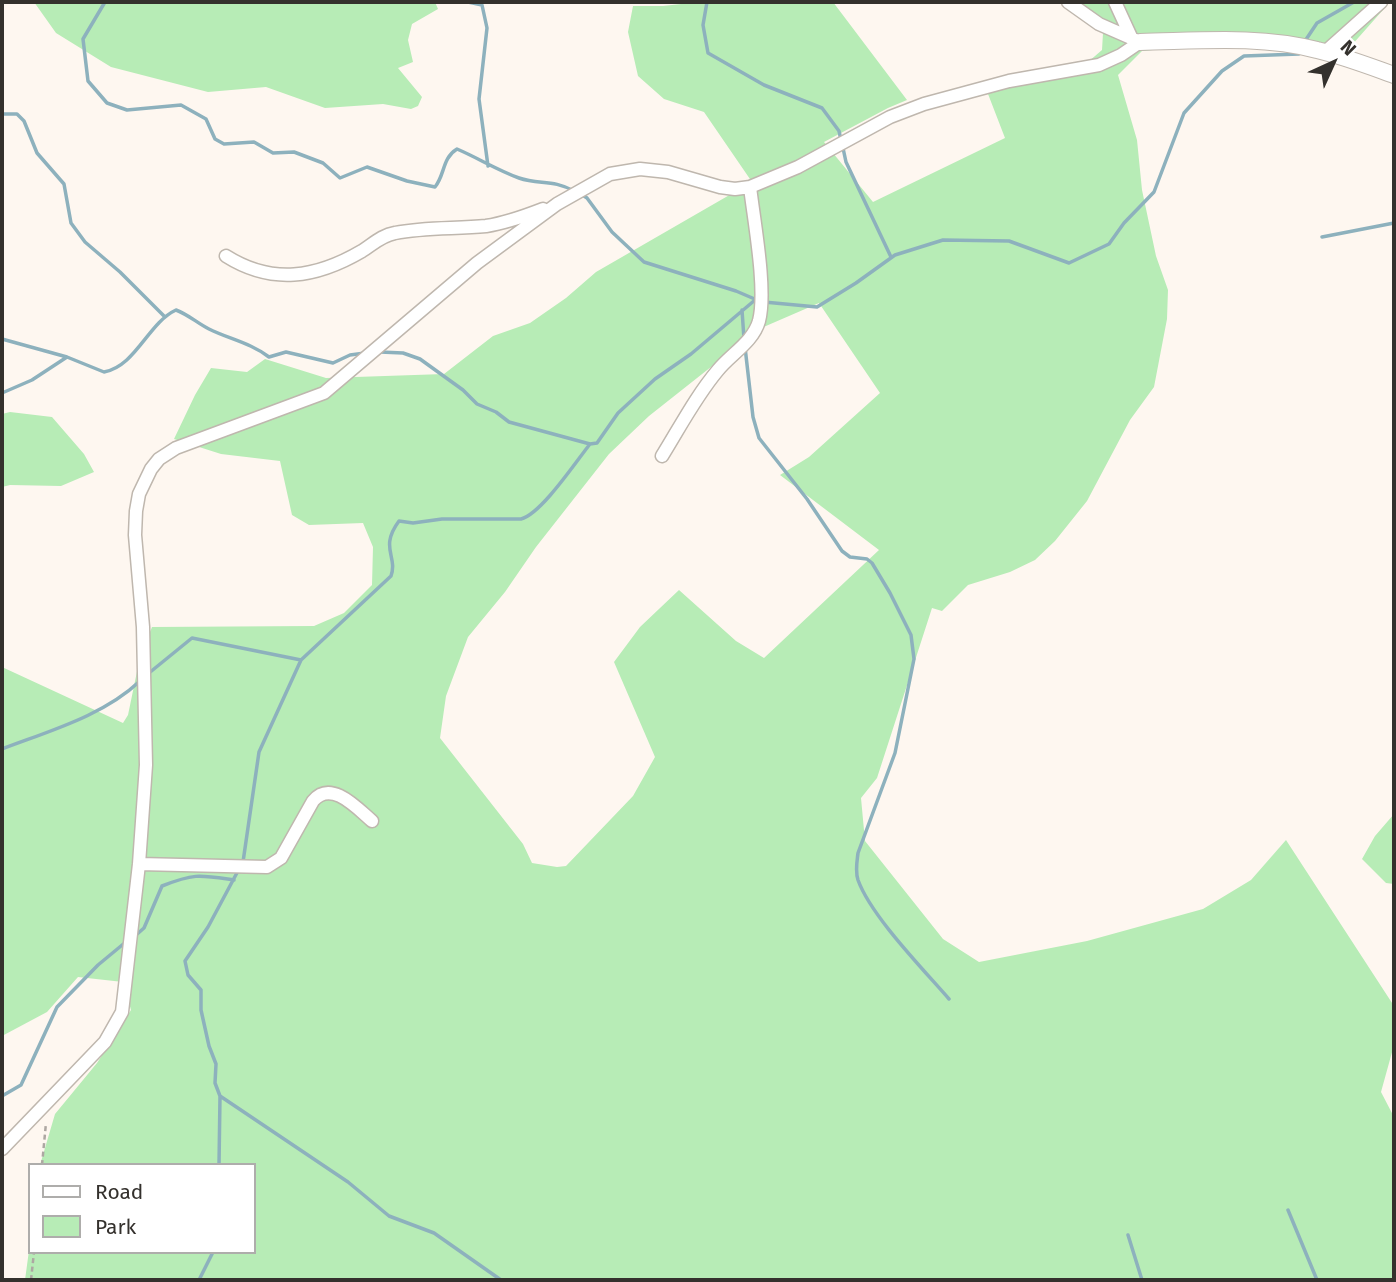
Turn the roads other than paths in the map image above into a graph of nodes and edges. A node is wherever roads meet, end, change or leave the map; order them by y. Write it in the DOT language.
graph roads {
  1 [pos="1068,2"];
  2 [pos="1115,2"];
  3 [pos="1381,2"];
  4 [pos="1136,40"];
  5 [pos="1325,52"];
  6 [pos="1394,75"];
  7 [pos="750,187"];
  8 [pos="556,204"];
  9 [pos="226,256"];
  10 [pos="662,456"];
  11 [pos="372,821"];
  12 [pos="139,864"];
  13 [pos="2,1149"];
  1 -- 4 [label="street"];
  2 -- 4 [label="street"];
  3 -- 5 [label="street"];
  4 -- 5 [label="street"];
  4 -- 7 [label="street"];
  5 -- 6 [label="street"];
  7 -- 8 [label="street"];
  7 -- 10 [label="street"];
  8 -- 9 [label="street"];
  8 -- 12 [label="street"];
  11 -- 12 [label="street"];
  12 -- 13 [label="street"];
}
